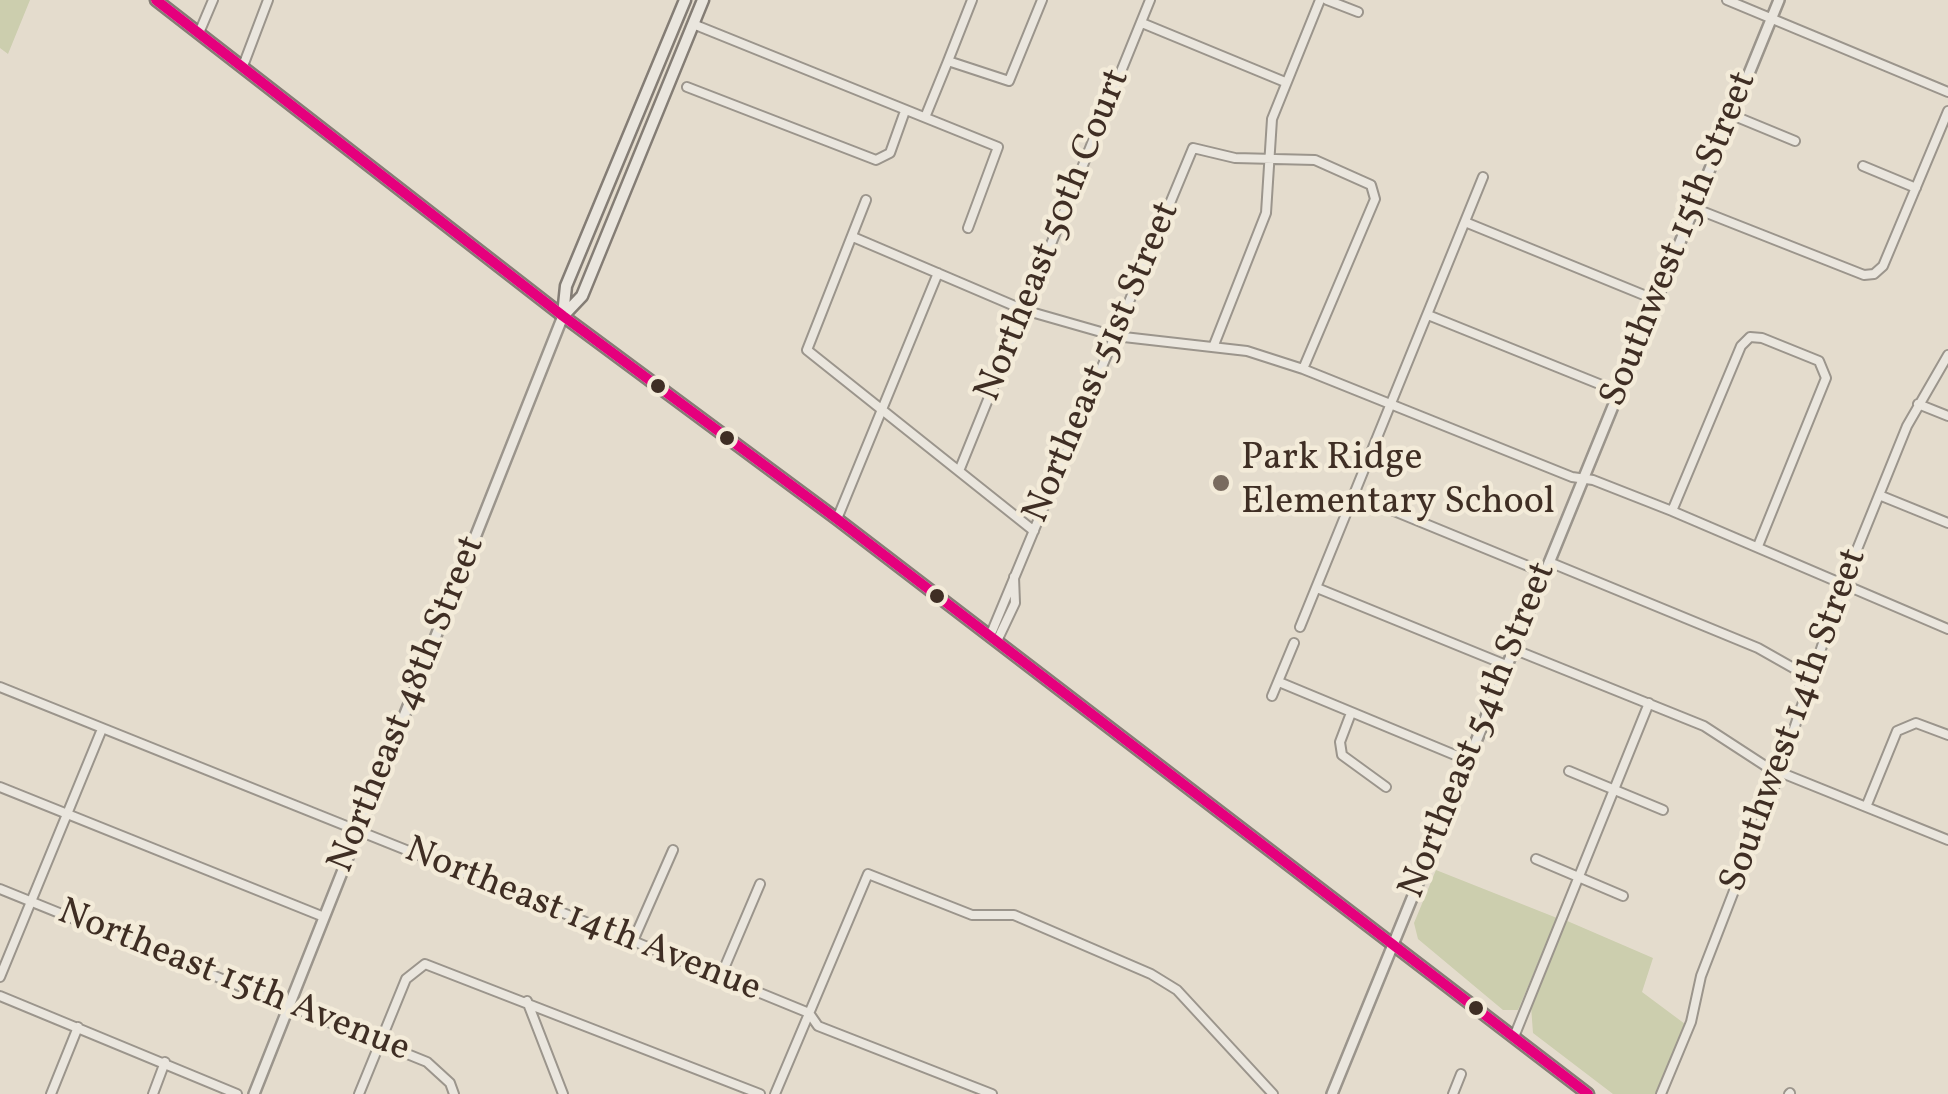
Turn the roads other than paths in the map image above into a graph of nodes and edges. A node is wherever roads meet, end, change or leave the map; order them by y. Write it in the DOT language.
graph roads {
  1 [pos="156,0"];
  2 [pos="213,0"];
  3 [pos="268,0"];
  4 [pos="685,0"];
  5 [pos="700,0"];
  6 [pos="972,0"];
  7 [pos="1042,0"];
  8 [pos="1150,0"];
  9 [pos="1324,0"];
  10 [pos="1726,0"];
  11 [pos="1778,0"];
  12 [pos="1358,12"];
  13 [pos="1770,21"];
  14 [pos="693,24"];
  15 [pos="1142,24"];
  16 [pos="199,32"];
  17 [pos="685,44"];
  18 [pos="948,60"];
  19 [pos="243,66"];
  20 [pos="1285,82"];
  21 [pos="686,87"];
  22 [pos="1948,92"];
  23 [pos="905,111"];
  24 [pos="1948,111"];
  25 [pos="926,115"];
  26 [pos="1732,115"];
  27 [pos="1795,141"];
  28 [pos="1270,158"];
  29 [pos="1863,166"];
  30 [pos="1483,177"];
  31 [pos="1916,188"];
  32 [pos="866,200"];
  33 [pos="1694,208"];
  34 [pos="1465,222"];
  35 [pos="968,228"];
  36 [pos="853,237"];
  37 [pos="938,273"];
  38 [pos="1656,300"];
  39 [pos="1024,310"];
  40 [pos="1428,315"];
  41 [pos="563,316"];
  42 [pos="1115,336"];
  43 [pos="1214,345"];
  44 [pos="1948,355"];
  45 [pos="1303,369"];
  46 [pos="1619,392"];
  47 [pos="1918,404"];
  48 [pos="1391,405"];
  49 [pos="881,412"];
  50 [pos="1948,416"];
  51 [pos="959,471"];
  52 [pos="1583,480"];
  53 [pos="1878,495"];
  54 [pos="1355,496"];
  55 [pos="1672,510"];
  56 [pos="838,518"];
  57 [pos="1948,523"];
  58 [pos="1034,531"];
  59 [pos="1758,546"];
  60 [pos="1549,562"];
  61 [pos="1544,573"];
  62 [pos="1842,584"];
  63 [pos="1318,588"];
  64 [pos="1300,627"];
  65 [pos="1948,628"];
  66 [pos="994,638"];
  67 [pos="1294,643"];
  68 [pos="1513,649"];
  69 [pos="1506,665"];
  70 [pos="1811,678"];
  71 [pos="1279,682"];
  72 [pos="0,687"];
  73 [pos="1272,696"];
  74 [pos="1649,703"];
  75 [pos="1351,712"];
  76 [pos="102,728"];
  77 [pos="1948,735"];
  78 [pos="1468,760"];
  79 [pos="1569,771"];
  80 [pos="1780,772"];
  81 [pos="0,787"];
  82 [pos="1386,787"];
  83 [pos="1614,789"];
  84 [pos="1866,807"];
  85 [pos="1663,810"];
  86 [pos="67,814"];
  87 [pos="358,832"];
  88 [pos="1948,840"];
  89 [pos="673,850"];
  90 [pos="1536,859"];
  91 [pos="1578,876"];
  92 [pos="760,884"];
  93 [pos="0,889"];
  94 [pos="1623,896"];
  95 [pos="32,901"];
  96 [pos="324,917"];
  97 [pos="633,941"];
  98 [pos="1392,945"];
  99 [pos="0,977"];
  100 [pos="720,978"];
  101 [pos="0,996"];
  102 [pos="527,1002"];
  103 [pos="289,1006"];
  104 [pos="809,1014"];
  105 [pos="78,1028"];
  106 [pos="1514,1037"];
  107 [pos="378,1042"];
  108 [pos="165,1062"];
  109 [pos="1462,1074"];
  110 [pos="51,1094"];
  111 [pos="153,1094"];
  112 [pos="237,1094"];
  113 [pos="254,1094"];
  114 [pos="359,1094"];
  115 [pos="454,1094"];
  116 [pos="563,1094"];
  117 [pos="760,1094"];
  118 [pos="775,1094"];
  119 [pos="992,1094"];
  120 [pos="1273,1094"];
  121 [pos="1332,1094"];
  122 [pos="1453,1094"];
  123 [pos="1588,1094"];
  124 [pos="1661,1094"];
  1 -- 16 [label="main road"];
  2 -- 16 [label="street"];
  3 -- 19 [label="street"];
  4 -- 41 [label="main road, Northeast 48th Street"];
  5 -- 14 [label="main road, Northeast 48th Street"];
  5 -- 17 [label="main road"];
  6 -- 18 [label="street"];
  7 -- 18 [label="street"];
  8 -- 15 [label="street, Northeast 50th Court"];
  9 -- 12 [label="street"];
  9 -- 20 [label="street"];
  10 -- 13 [label="street"];
  11 -- 13 [label="street, Southwest 15th Street"];
  13 -- 22 [label="street"];
  13 -- 26 [label="street, Southwest 15th Street"];
  14 -- 17 [label="main road, Northeast 48th Street"];
  14 -- 23 [label="street"];
  15 -- 20 [label="street"];
  15 -- 39 [label="street, Northeast 50th Court"];
  16 -- 19 [label="main road"];
  17 -- 41 [label="main road, Northeast 48th Street"];
  18 -- 25 [label="street"];
  19 -- 41 [label="main road"];
  20 -- 28 [label="street"];
  21 -- 23 [label="street"];
  23 -- 25 [label="street"];
  24 -- 31 [label="street"];
  25 -- 35 [label="street"];
  26 -- 27 [label="street"];
  26 -- 33 [label="street, Southwest 15th Street"];
  28 -- 42 [label="street, Northeast 51st Street"];
  28 -- 43 [label="street"];
  28 -- 45 [label="street"];
  29 -- 31 [label="street"];
  30 -- 34 [label="street"];
  31 -- 33 [label="street"];
  32 -- 36 [label="street"];
  33 -- 38 [label="street, Southwest 15th Street"];
  34 -- 38 [label="street"];
  34 -- 40 [label="street"];
  36 -- 37 [label="street"];
  36 -- 49 [label="street"];
  37 -- 39 [label="street"];
  37 -- 49 [label="street"];
  38 -- 46 [label="street, Southwest 15th Street"];
  39 -- 42 [label="street"];
  39 -- 51 [label="street, Northeast 50th Court"];
  40 -- 46 [label="street"];
  40 -- 48 [label="street"];
  41 -- 56 [label="main road"];
  41 -- 87 [label="street, Northeast 48th Street"];
  42 -- 43 [label="street"];
  42 -- 58 [label="street, Northeast 51st Street"];
  43 -- 45 [label="street"];
  44 -- 47 [label="street, Southwest 14th Street"];
  45 -- 48 [label="street"];
  46 -- 52 [label="street, Southwest 15th Street"];
  47 -- 50 [label="street"];
  47 -- 53 [label="street, Southwest 14th Street"];
  48 -- 52 [label="street"];
  48 -- 54 [label="street"];
  49 -- 51 [label="street"];
  49 -- 56 [label="street"];
  51 -- 58 [label="street"];
  52 -- 55 [label="street"];
  52 -- 60 [label="street, Northeast 54th Street"];
  53 -- 57 [label="street"];
  53 -- 62 [label="street, Southwest 14th Street"];
  54 -- 61 [label="street"];
  54 -- 63 [label="street"];
  55 -- 59 [label="street"];
  55 -- 59 [label="street"];
  56 -- 66 [label="main road"];
  58 -- 66 [label="street, Northeast 51st Street"];
  59 -- 62 [label="street"];
  60 -- 61 [label="street, Northeast 54th Street"];
  60 -- 70 [label="street"];
  61 -- 68 [label="street, Northeast 54th Street"];
  62 -- 65 [label="street"];
  62 -- 70 [label="street, Southwest 14th Street"];
  63 -- 64 [label="street"];
  63 -- 69 [label="street"];
  66 -- 98 [label="main road"];
  67 -- 71 [label="street"];
  68 -- 69 [label="street, Northeast 54th Street"];
  68 -- 74 [label="street"];
  69 -- 78 [label="street, Northeast 54th Street"];
  70 -- 80 [label="street, Southwest 14th Street"];
  71 -- 73 [label="street"];
  71 -- 75 [label="street"];
  72 -- 76 [label="street, Northeast 14th Avenue"];
  74 -- 80 [label="street"];
  74 -- 83 [label="street"];
  75 -- 78 [label="street"];
  75 -- 82 [label="street"];
  76 -- 86 [label="street"];
  76 -- 87 [label="street, Northeast 14th Avenue"];
  77 -- 84 [label="street"];
  78 -- 98 [label="street, Northeast 54th Street"];
  79 -- 83 [label="street"];
  80 -- 84 [label="street"];
  80 -- 124 [label="street, Southwest 14th Street"];
  81 -- 86 [label="street"];
  83 -- 85 [label="street"];
  83 -- 91 [label="street"];
  84 -- 88 [label="street"];
  86 -- 95 [label="street"];
  86 -- 96 [label="street"];
  87 -- 96 [label="street, Northeast 48th Street"];
  87 -- 97 [label="street, Northeast 14th Avenue"];
  89 -- 97 [label="street"];
  90 -- 91 [label="street"];
  91 -- 94 [label="street"];
  91 -- 106 [label="street"];
  92 -- 100 [label="street"];
  93 -- 95 [label="street, Northeast 15th Avenue"];
  95 -- 99 [label="street"];
  95 -- 103 [label="street, Northeast 15th Avenue"];
  96 -- 103 [label="street, Northeast 48th Street"];
  97 -- 100 [label="street, Northeast 14th Avenue"];
  98 -- 106 [label="main road"];
  98 -- 121 [label="street, Northeast 54th Street"];
  100 -- 104 [label="street, Northeast 14th Avenue"];
  101 -- 105 [label="street"];
  102 -- 107 [label="street"];
  102 -- 116 [label="street"];
  102 -- 117 [label="street"];
  103 -- 107 [label="street, Northeast 15th Avenue"];
  103 -- 113 [label="street, Northeast 48th Street"];
  104 -- 118 [label="street"];
  104 -- 119 [label="street, Northeast 14th Avenue"];
  104 -- 120 [label="street"];
  105 -- 108 [label="street"];
  105 -- 110 [label="street"];
  106 -- 123 [label="main road"];
  107 -- 114 [label="street"];
  107 -- 115 [label="street, Northeast 15th Avenue"];
  108 -- 111 [label="street"];
  108 -- 112 [label="street"];
  109 -- 122 [label="street"];
}
